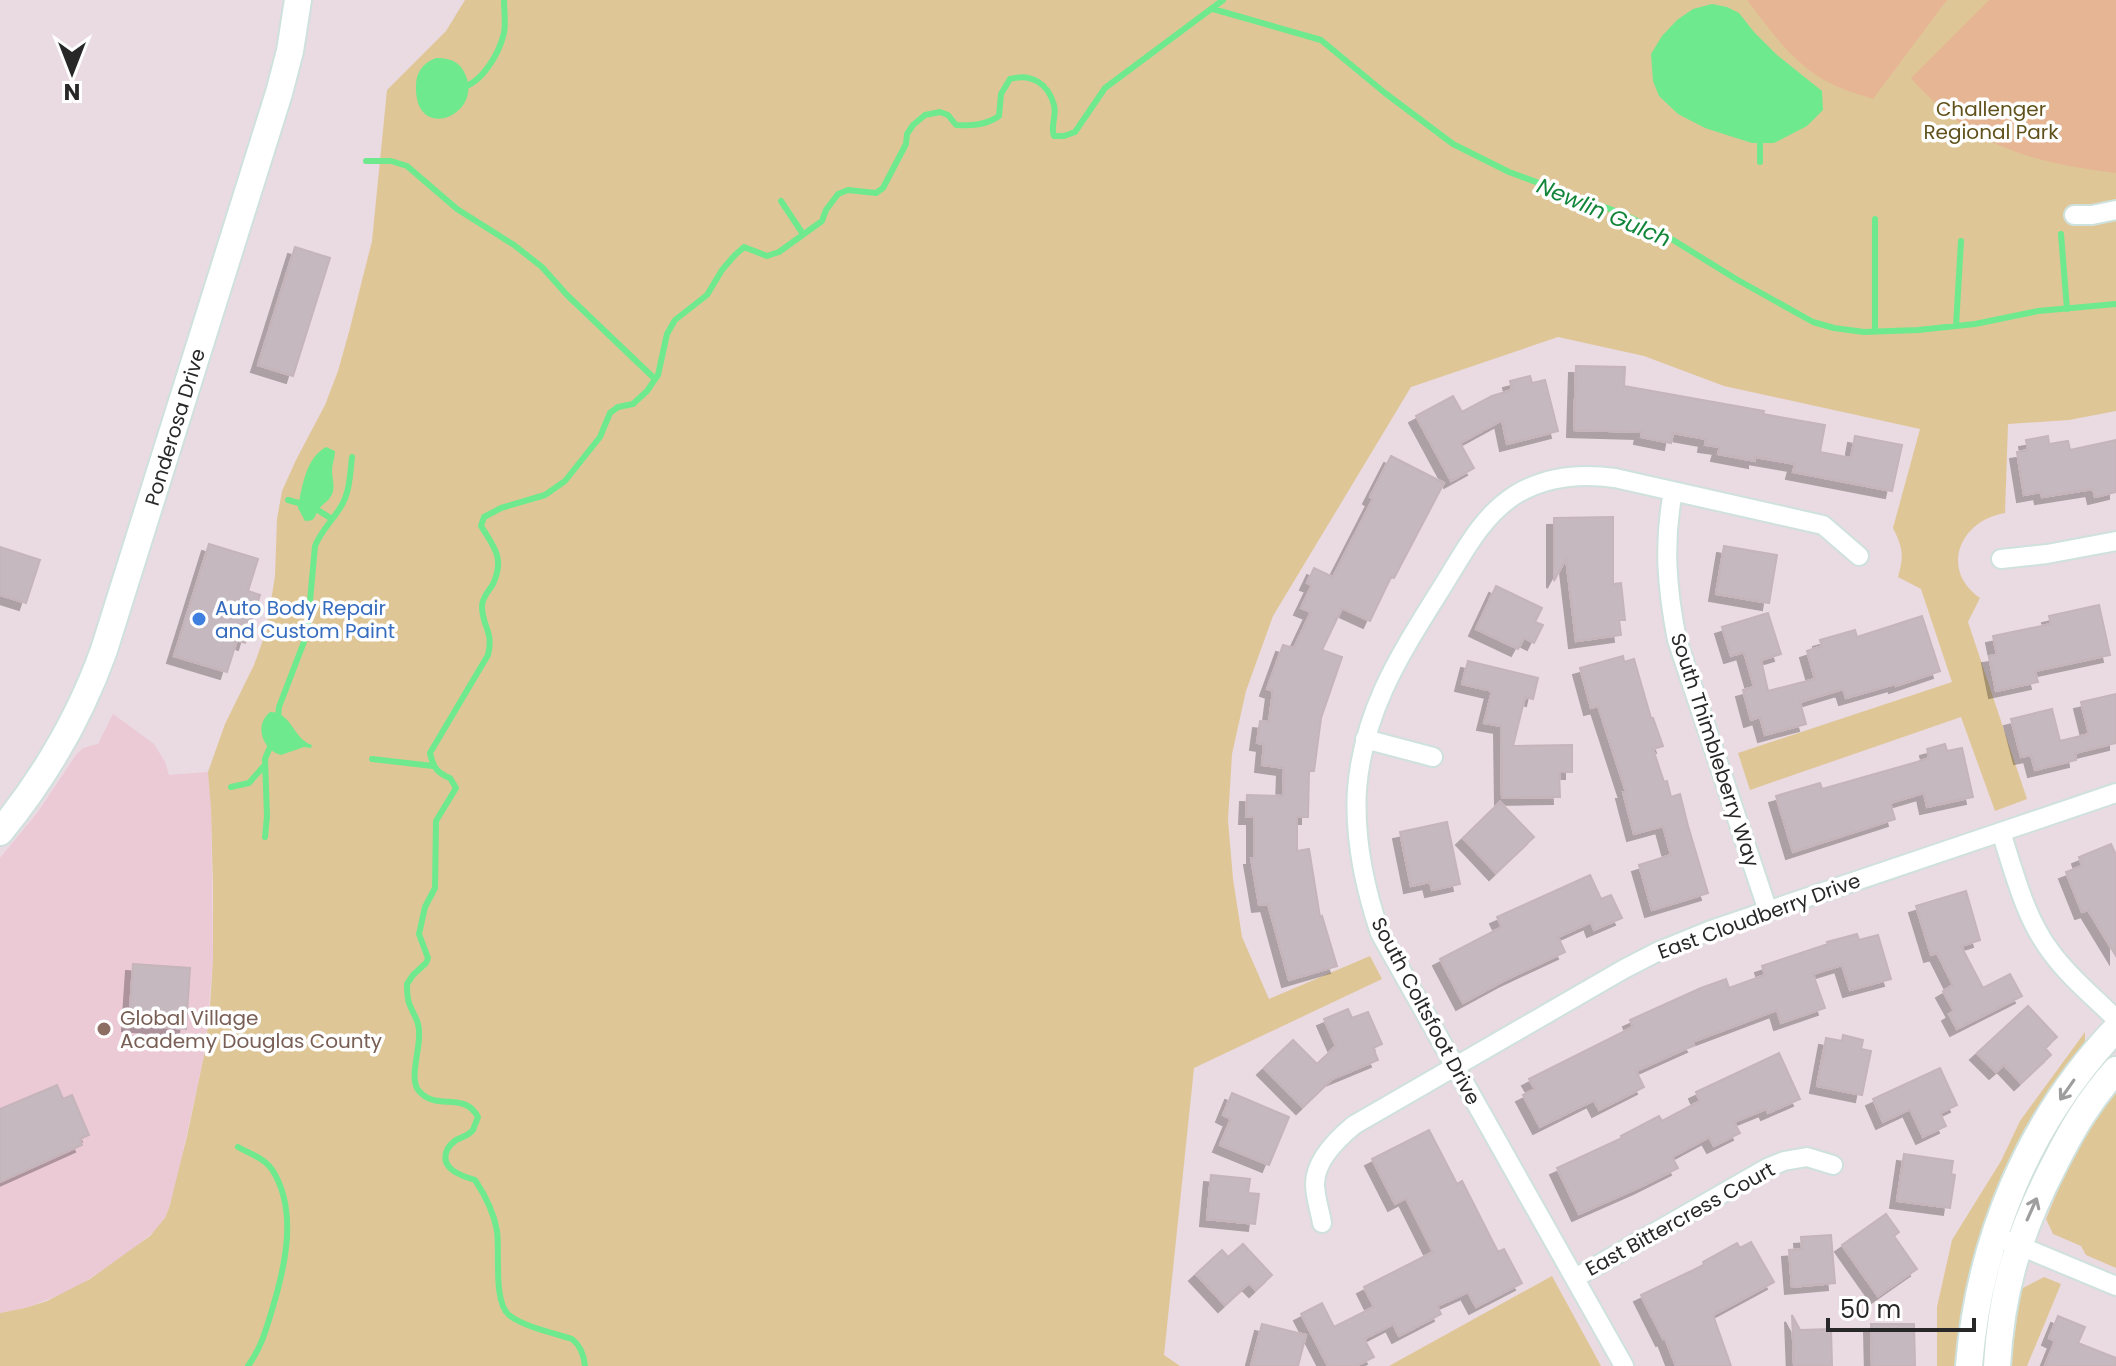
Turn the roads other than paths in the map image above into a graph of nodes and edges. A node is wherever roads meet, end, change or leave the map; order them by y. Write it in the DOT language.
graph roads {
  1 [pos="298,0"];
  2 [pos="2116,210"];
  3 [pos="2074,215"];
  4 [pos="1673,492"];
  5 [pos="2116,541"];
  6 [pos="1859,556"];
  7 [pos="2001,559"];
  8 [pos="1365,739"];
  9 [pos="1433,757"];
  10 [pos="2116,793"];
  11 [pos="0,832"];
  12 [pos="2001,832"];
  13 [pos="1768,911"];
  14 [pos="2116,1019"];
  15 [pos="2116,1029"];
  16 [pos="1454,1066"];
  17 [pos="2116,1070"];
  18 [pos="1833,1165"];
  19 [pos="1322,1223"];
  20 [pos="2006,1240"];
  21 [pos="1575,1278"];
  22 [pos="2116,1286"];
  23 [pos="1624,1366"];
  24 [pos="1969,1366"];
  25 [pos="1997,1366"];
  1 -- 11 [label="street, Ponderosa Drive"];
  2 -- 3 [label="street"];
  4 -- 6 [label="street, South Coltsfoot Drive"];
  4 -- 8 [label="street, South Coltsfoot Drive"];
  4 -- 13 [label="street, South Thimbleberry Way"];
  5 -- 7 [label="street"];
  8 -- 9 [label="street"];
  8 -- 16 [label="street, South Coltsfoot Drive"];
  10 -- 12 [label="street, East Cloudberry Drive"];
  12 -- 13 [label="street, East Cloudberry Drive"];
  12 -- 14 [label="street"];
  13 -- 16 [label="street, East Cloudberry Drive"];
  15 -- 20 [label="street, one-way"];
  16 -- 19 [label="street, East Cloudberry Drive"];
  16 -- 21 [label="street, South Coltsfoot Drive"];
  20 -- 17 [label="street, one-way"];
  18 -- 21 [label="street, East Bittercress Court"];
  20 -- 22 [label="street"];
  20 -- 24 [label="street"];
  20 -- 25 [label="street"];
  21 -- 23 [label="street, South Coltsfoot Drive"];
}
